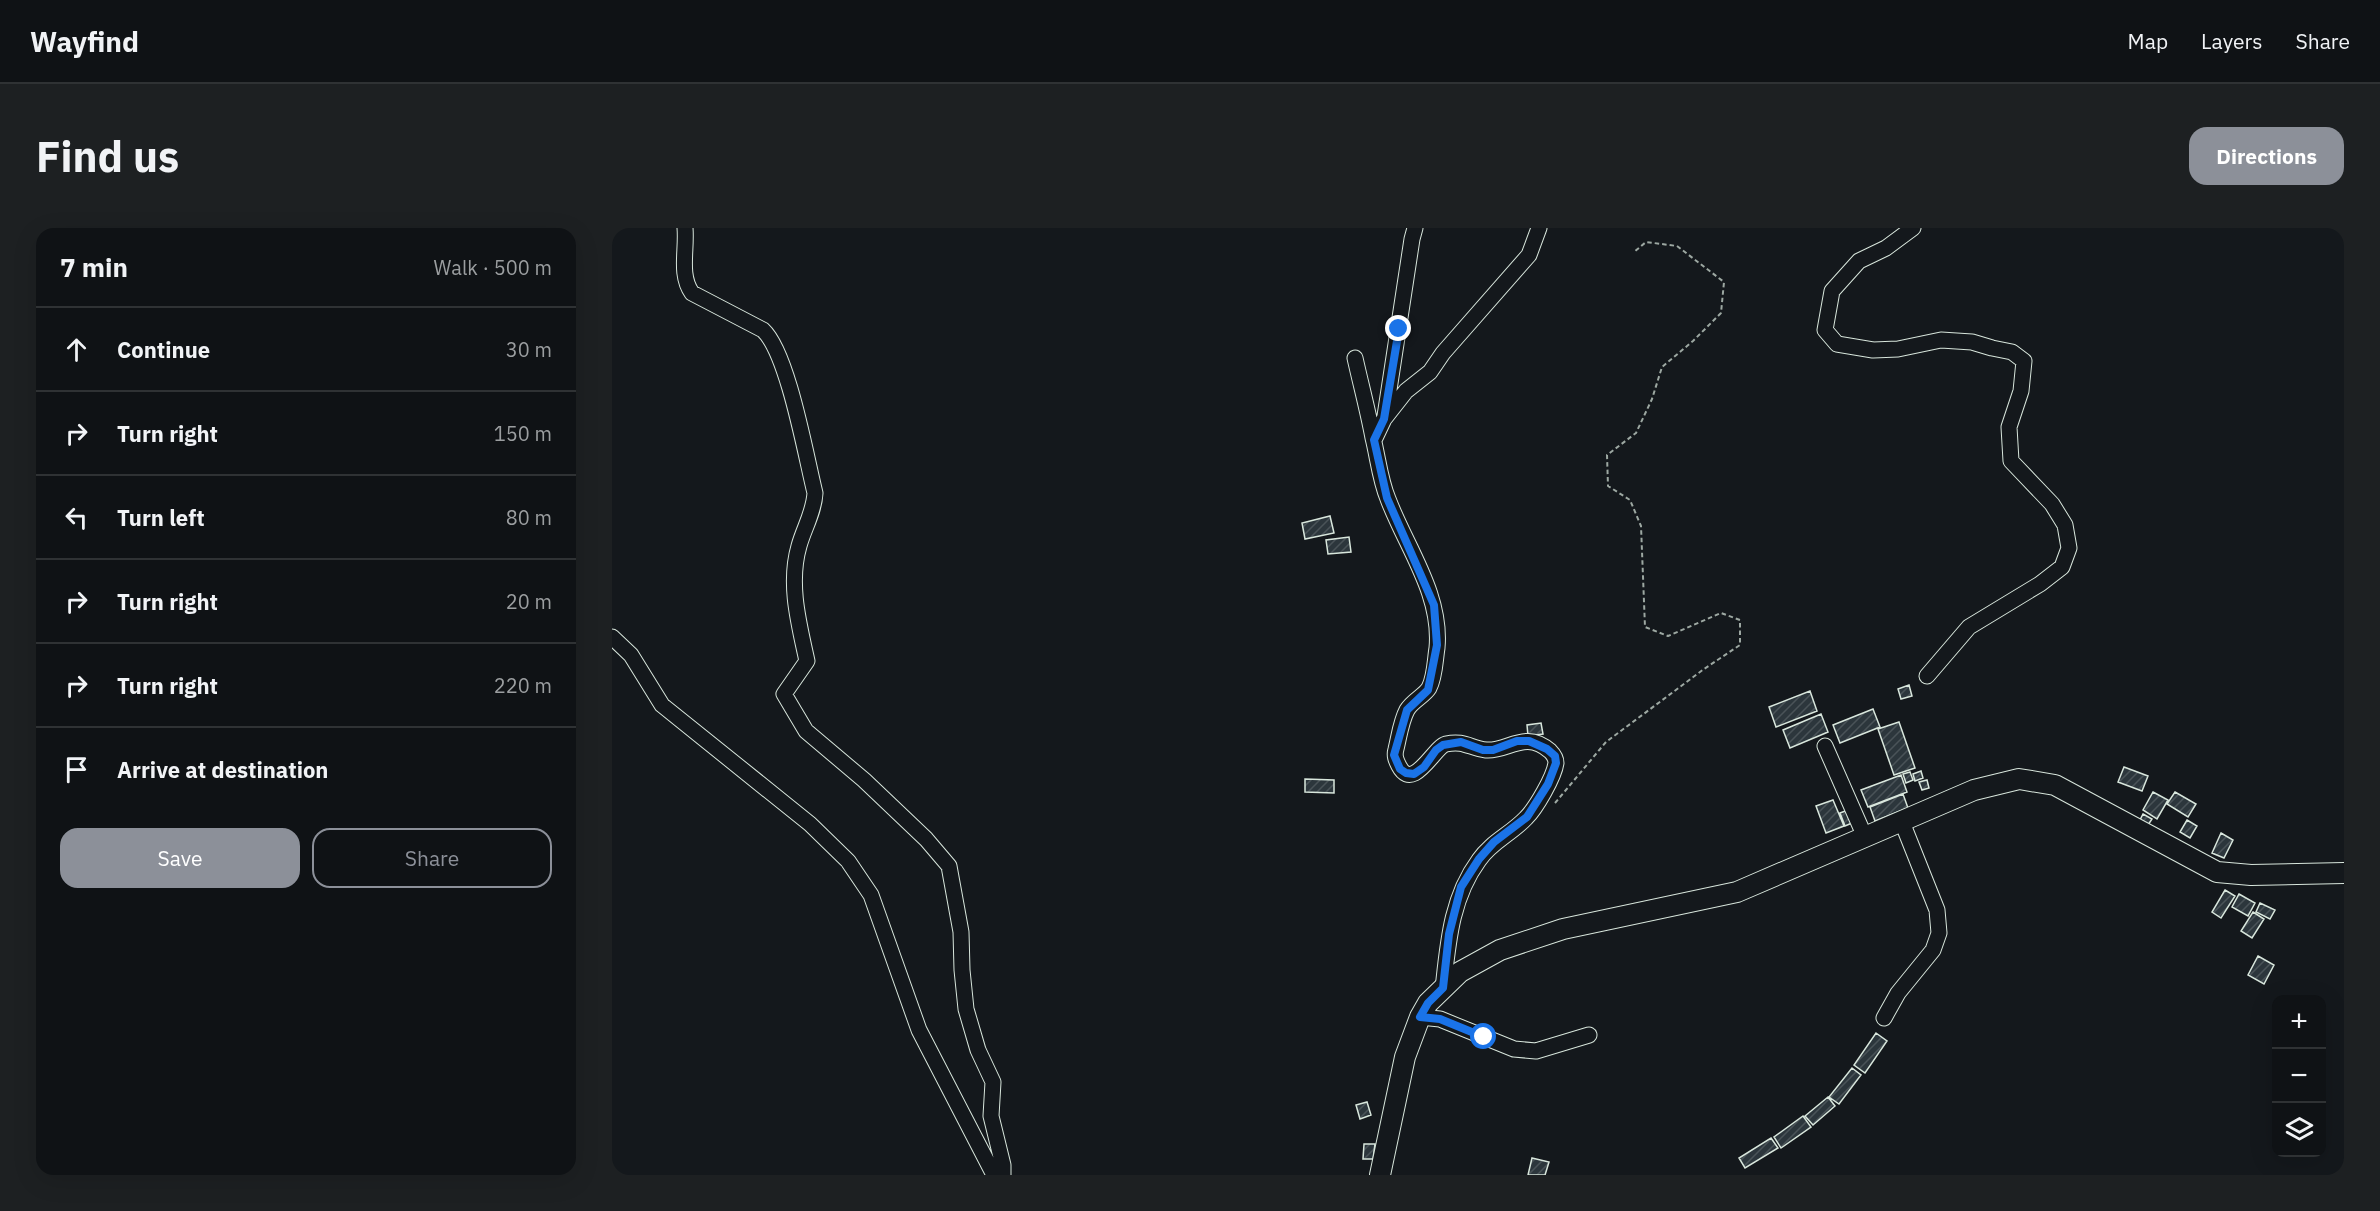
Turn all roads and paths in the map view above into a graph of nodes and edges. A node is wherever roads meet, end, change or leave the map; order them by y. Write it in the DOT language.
graph roads {
  1 [pos="686,228"];
  2 [pos="1415,228"];
  3 [pos="1539,228"];
  4 [pos="1913,228"];
  5 [pos="1634,252"];
  6 [pos="1355,358"];
  7 [pos="1384,419"];
  8 [pos="1374,440"];
  9 [pos="612,637"];
  10 [pos="1927,676"];
  11 [pos="1825,746"];
  12 [pos="1554,804"];
  13 [pos="1902,822"];
  14 [pos="1865,837"];
  15 [pos="2344,873"];
  16 [pos="1443,988"];
  17 [pos="1420,1017"];
  18 [pos="1884,1018"];
  19 [pos="1589,1035"];
  20 [pos="994,1175"];
  21 [pos="1003,1175"];
  22 [pos="1380,1175"];
  1 -- 21 [label="street"];
  2 -- 7 [label="street"];
  3 -- 7 [label="street"];
  4 -- 10 [label="street"];
  5 -- 12 [label="path"];
  6 -- 8 [label="street"];
  7 -- 8 [label="street"];
  8 -- 16 [label="street"];
  9 -- 20 [label="street"];
  11 -- 14 [label="street"];
  13 -- 14 [label="main road"];
  13 -- 15 [label="main road"];
  13 -- 18 [label="street"];
  14 -- 16 [label="main road"];
  16 -- 17 [label="main road"];
  17 -- 19 [label="street"];
  17 -- 22 [label="main road"];
}
